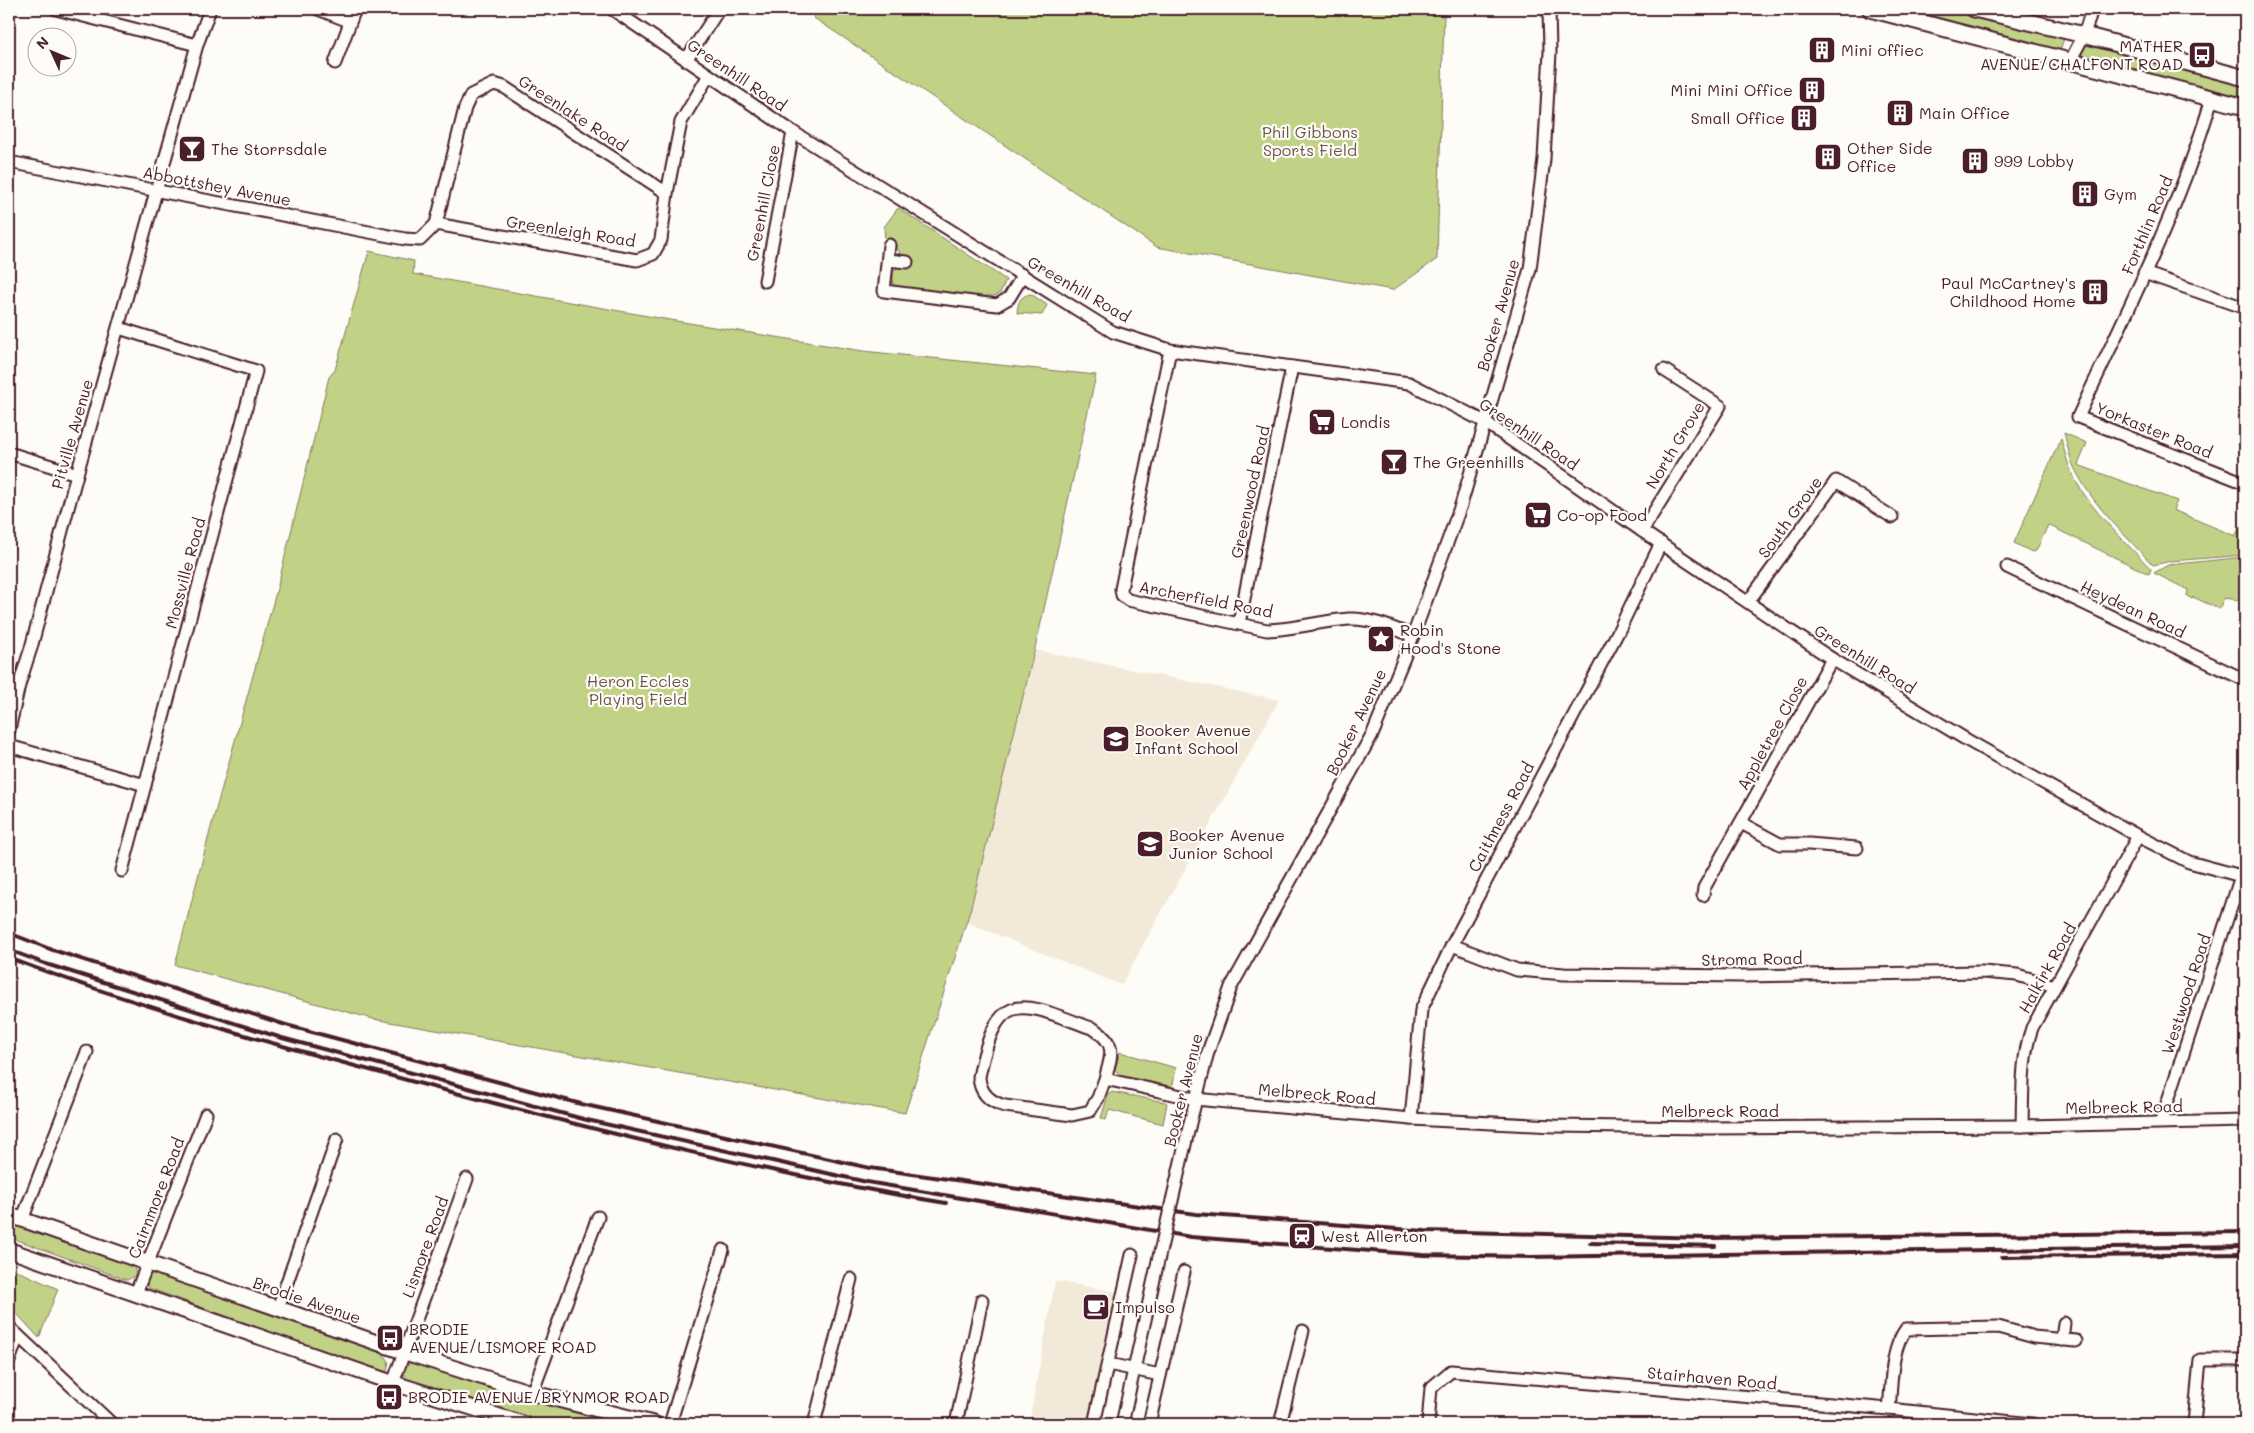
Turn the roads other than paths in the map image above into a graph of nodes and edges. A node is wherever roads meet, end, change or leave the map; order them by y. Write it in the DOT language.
graph roads {
  1 [pos="56,9"];
  2 [pos="210,9"];
  3 [pos="318,9"];
  4 [pos="355,9"];
  5 [pos="612,9"];
  6 [pos="719,9"];
  7 [pos="1549,9"];
  8 [pos="1870,9"];
  9 [pos="1974,9"];
  10 [pos="2092,9"];
  11 [pos="349,21"];
  12 [pos="2084,35"];
  13 [pos="197,45"];
  14 [pos="686,60"];
  15 [pos="2070,61"];
  16 [pos="335,64"];
  17 [pos="709,75"];
  18 [pos="2245,78"];
  19 [pos="2212,98"];
  20 [pos="2245,107"];
  21 [pos="793,132"];
  22 [pos="9,162"];
  23 [pos="157,192"];
  24 [pos="667,193"];
  25 [pos="436,224"];
  26 [pos="889,245"];
  27 [pos="888,260"];
  28 [pos="907,262"];
  29 [pos="2144,273"];
  30 [pos="1023,275"];
  31 [pos="765,281"];
  32 [pos="2245,308"];
  33 [pos="119,328"];
  34 [pos="1170,350"];
  35 [pos="1292,367"];
  36 [pos="1664,370"];
  37 [pos="2078,417"];
  38 [pos="1485,422"];
  39 [pos="9,454"];
  40 [pos="77,474"];
  41 [pos="2245,483"];
  42 [pos="1892,517"];
  43 [pos="1642,531"];
  44 [pos="1660,543"];
  45 [pos="2007,568"];
  46 [pos="1748,602"];
  47 [pos="1240,623"];
  48 [pos="1413,636"];
  49 [pos="1832,659"];
  50 [pos="2245,680"];
  51 [pos="18,685"];
  52 [pos="9,693"];
  53 [pos="9,730"];
  54 [pos="9,746"];
  55 [pos="145,785"];
  56 [pos="1741,823"];
  57 [pos="2138,836"];
  58 [pos="1857,848"];
  59 [pos="122,871"];
  60 [pos="2244,874"];
  61 [pos="1703,895"];
  62 [pos="1452,945"];
  63 [pos="2055,986"];
  64 [pos="87,1052"];
  65 [pos="1105,1079"];
  66 [pos="1195,1100"];
  67 [pos="206,1114"];
  68 [pos="1411,1119"];
  69 [pos="2245,1121"];
  70 [pos="2161,1122"];
  71 [pos="2022,1126"];
  72 [pos="338,1139"];
  73 [pos="467,1179"];
  74 [pos="9,1215"];
  75 [pos="598,1216"];
  76 [pos="22,1220"];
  77 [pos="9,1250"];
  78 [pos="723,1250"];
  79 [pos="1132,1255"];
  80 [pos="148,1262"];
  81 [pos="1184,1272"];
  82 [pos="851,1279"];
  83 [pos="136,1293"];
  84 [pos="982,1300"];
  85 [pos="278,1308"];
  86 [pos="2064,1323"];
  87 [pos="9,1328"];
  88 [pos="1303,1331"];
  89 [pos="18,1336"];
  90 [pos="2062,1340"];
  91 [pos="2076,1341"];
  92 [pos="404,1352"];
  93 [pos="2245,1360"];
  94 [pos="9,1361"];
  95 [pos="1108,1364"];
  96 [pos="1134,1371"];
  97 [pos="1160,1375"];
  98 [pos="393,1383"];
  99 [pos="532,1393"];
  100 [pos="1889,1409"];
  101 [pos="508,1422"];
  102 [pos="112,1424"];
  103 [pos="524,1424"];
  104 [pos="655,1424"];
  105 [pos="670,1424"];
  106 [pos="814,1424"];
  107 [pos="956,1424"];
  108 [pos="1094,1424"];
  109 [pos="1122,1424"];
  110 [pos="1149,1424"];
  111 [pos="1280,1424"];
  112 [pos="1428,1424"];
  113 [pos="2032,1424"];
  114 [pos="2194,1424"];
  1 -- 13 [label="street"];
  2 -- 13 [label="street, Pitville Avenue"];
  3 -- 11 [label="street"];
  4 -- 11 [label="street"];
  5 -- 14 [label="street, Greenhill Road"];
  6 -- 14 [label="street"];
  7 -- 38 [label="street, Booker Avenue"];
  8 -- 15 [label="main road"];
  9 -- 12 [label="main road"];
  10 -- 12 [label="street"];
  11 -- 16 [label="street"];
  12 -- 15 [label="street"];
  12 -- 18 [label="main road"];
  13 -- 23 [label="street, Pitville Avenue"];
  14 -- 17 [label="street, Greenhill Road"];
  15 -- 19 [label="main road"];
  17 -- 21 [label="street, Greenhill Road"];
  17 -- 24 [label="street, Greenleigh Road"];
  19 -- 20 [label="main road"];
  19 -- 29 [label="street, Forthlin Road"];
  21 -- 30 [label="street, Greenhill Road"];
  21 -- 31 [label="street, Greenhill Close"];
  22 -- 23 [label="street, Abbottshey Avenue"];
  23 -- 25 [label="street, Abbottshey Avenue"];
  23 -- 33 [label="street, Pitville Avenue"];
  24 -- 25 [label="street, Greenleigh Road"];
  24 -- 25 [label="street, Greenlake Road"];
  26 -- 27 [label="street"];
  27 -- 28 [label="street"];
  27 -- 30 [label="street"];
  29 -- 32 [label="street"];
  29 -- 37 [label="street, Forthlin Road"];
  30 -- 34 [label="street, Greenhill Road"];
  33 -- 40 [label="street, Pitville Avenue"];
  33 -- 55 [label="street, Mossville Road"];
  34 -- 35 [label="street, Greenhill Road"];
  34 -- 47 [label="street, Archerfield Road"];
  35 -- 38 [label="street, Greenhill Road"];
  35 -- 47 [label="street, Greenwood Road"];
  36 -- 43 [label="street, North Grove"];
  37 -- 41 [label="street, Yorkaster Road"];
  38 -- 43 [label="street, Greenhill Road"];
  38 -- 48 [label="street, Booker Avenue"];
  39 -- 40 [label="street"];
  40 -- 51 [label="street, Pitville Avenue"];
  42 -- 46 [label="street, South Grove"];
  43 -- 44 [label="street, Greenhill Road"];
  44 -- 46 [label="street, Greenhill Road"];
  44 -- 62 [label="street, Caithness Road"];
  45 -- 50 [label="street, Heydean Road"];
  46 -- 49 [label="street, Greenhill Road"];
  47 -- 48 [label="street, Archerfield Road"];
  48 -- 66 [label="street, Booker Avenue"];
  49 -- 56 [label="street, Appletree Close"];
  49 -- 57 [label="street, Greenhill Road"];
  51 -- 52 [label="street, Pitville Avenue"];
  51 -- 53 [label="street, Pitville Avenue"];
  54 -- 55 [label="street"];
  55 -- 59 [label="street"];
  56 -- 58 [label="street"];
  56 -- 61 [label="street, Appletree Close"];
  57 -- 60 [label="street, Greenhill Road"];
  57 -- 63 [label="street, Halkirk Road"];
  60 -- 70 [label="street, Westwood Road"];
  62 -- 63 [label="street, Stroma Road"];
  62 -- 68 [label="street, Caithness Road"];
  63 -- 71 [label="street, Halkirk Road"];
  64 -- 76 [label="street"];
  65 -- 65 [label="street"];
  65 -- 66 [label="street, Melbreck Road"];
  66 -- 68 [label="street, Melbreck Road"];
  66 -- 96 [label="street, Booker Avenue, bridge"];
  67 -- 80 [label="street, Cairnmore Road"];
  68 -- 71 [label="street, Melbreck Road"];
  69 -- 70 [label="street, Melbreck Road"];
  70 -- 71 [label="street, Melbreck Road"];
  72 -- 85 [label="street"];
  73 -- 92 [label="street, Lismore Road"];
  74 -- 76 [label="street, Brodie Avenue"];
  75 -- 99 [label="street"];
  76 -- 80 [label="street, Brodie Avenue"];
  77 -- 83 [label="street"];
  78 -- 105 [label="street"];
  79 -- 95 [label="street"];
  80 -- 83 [label="street, Cairnmore Road"];
  80 -- 85 [label="street, Brodie Avenue"];
  81 -- 97 [label="street"];
  82 -- 106 [label="street"];
  83 -- 98 [label="street"];
  84 -- 107 [label="street"];
  85 -- 92 [label="street, Brodie Avenue"];
  86 -- 90 [label="street"];
  87 -- 89 [label="street"];
  88 -- 111 [label="street"];
  89 -- 94 [label="street"];
  89 -- 102 [label="street"];
  90 -- 91 [label="street"];
  90 -- 100 [label="street"];
  92 -- 98 [label="street, Lismore Road"];
  92 -- 99 [label="street, Brodie Avenue"];
  93 -- 114 [label="street"];
  95 -- 96 [label="street"];
  95 -- 108 [label="street"];
  96 -- 97 [label="street"];
  96 -- 109 [label="street, Booker Avenue"];
  97 -- 110 [label="street"];
  98 -- 101 [label="street"];
  99 -- 104 [label="street, Brodie Avenue"];
  100 -- 112 [label="street, Stairhaven Road"];
  100 -- 113 [label="street, Stairhaven Road"];
  101 -- 103 [label="street"];
}
